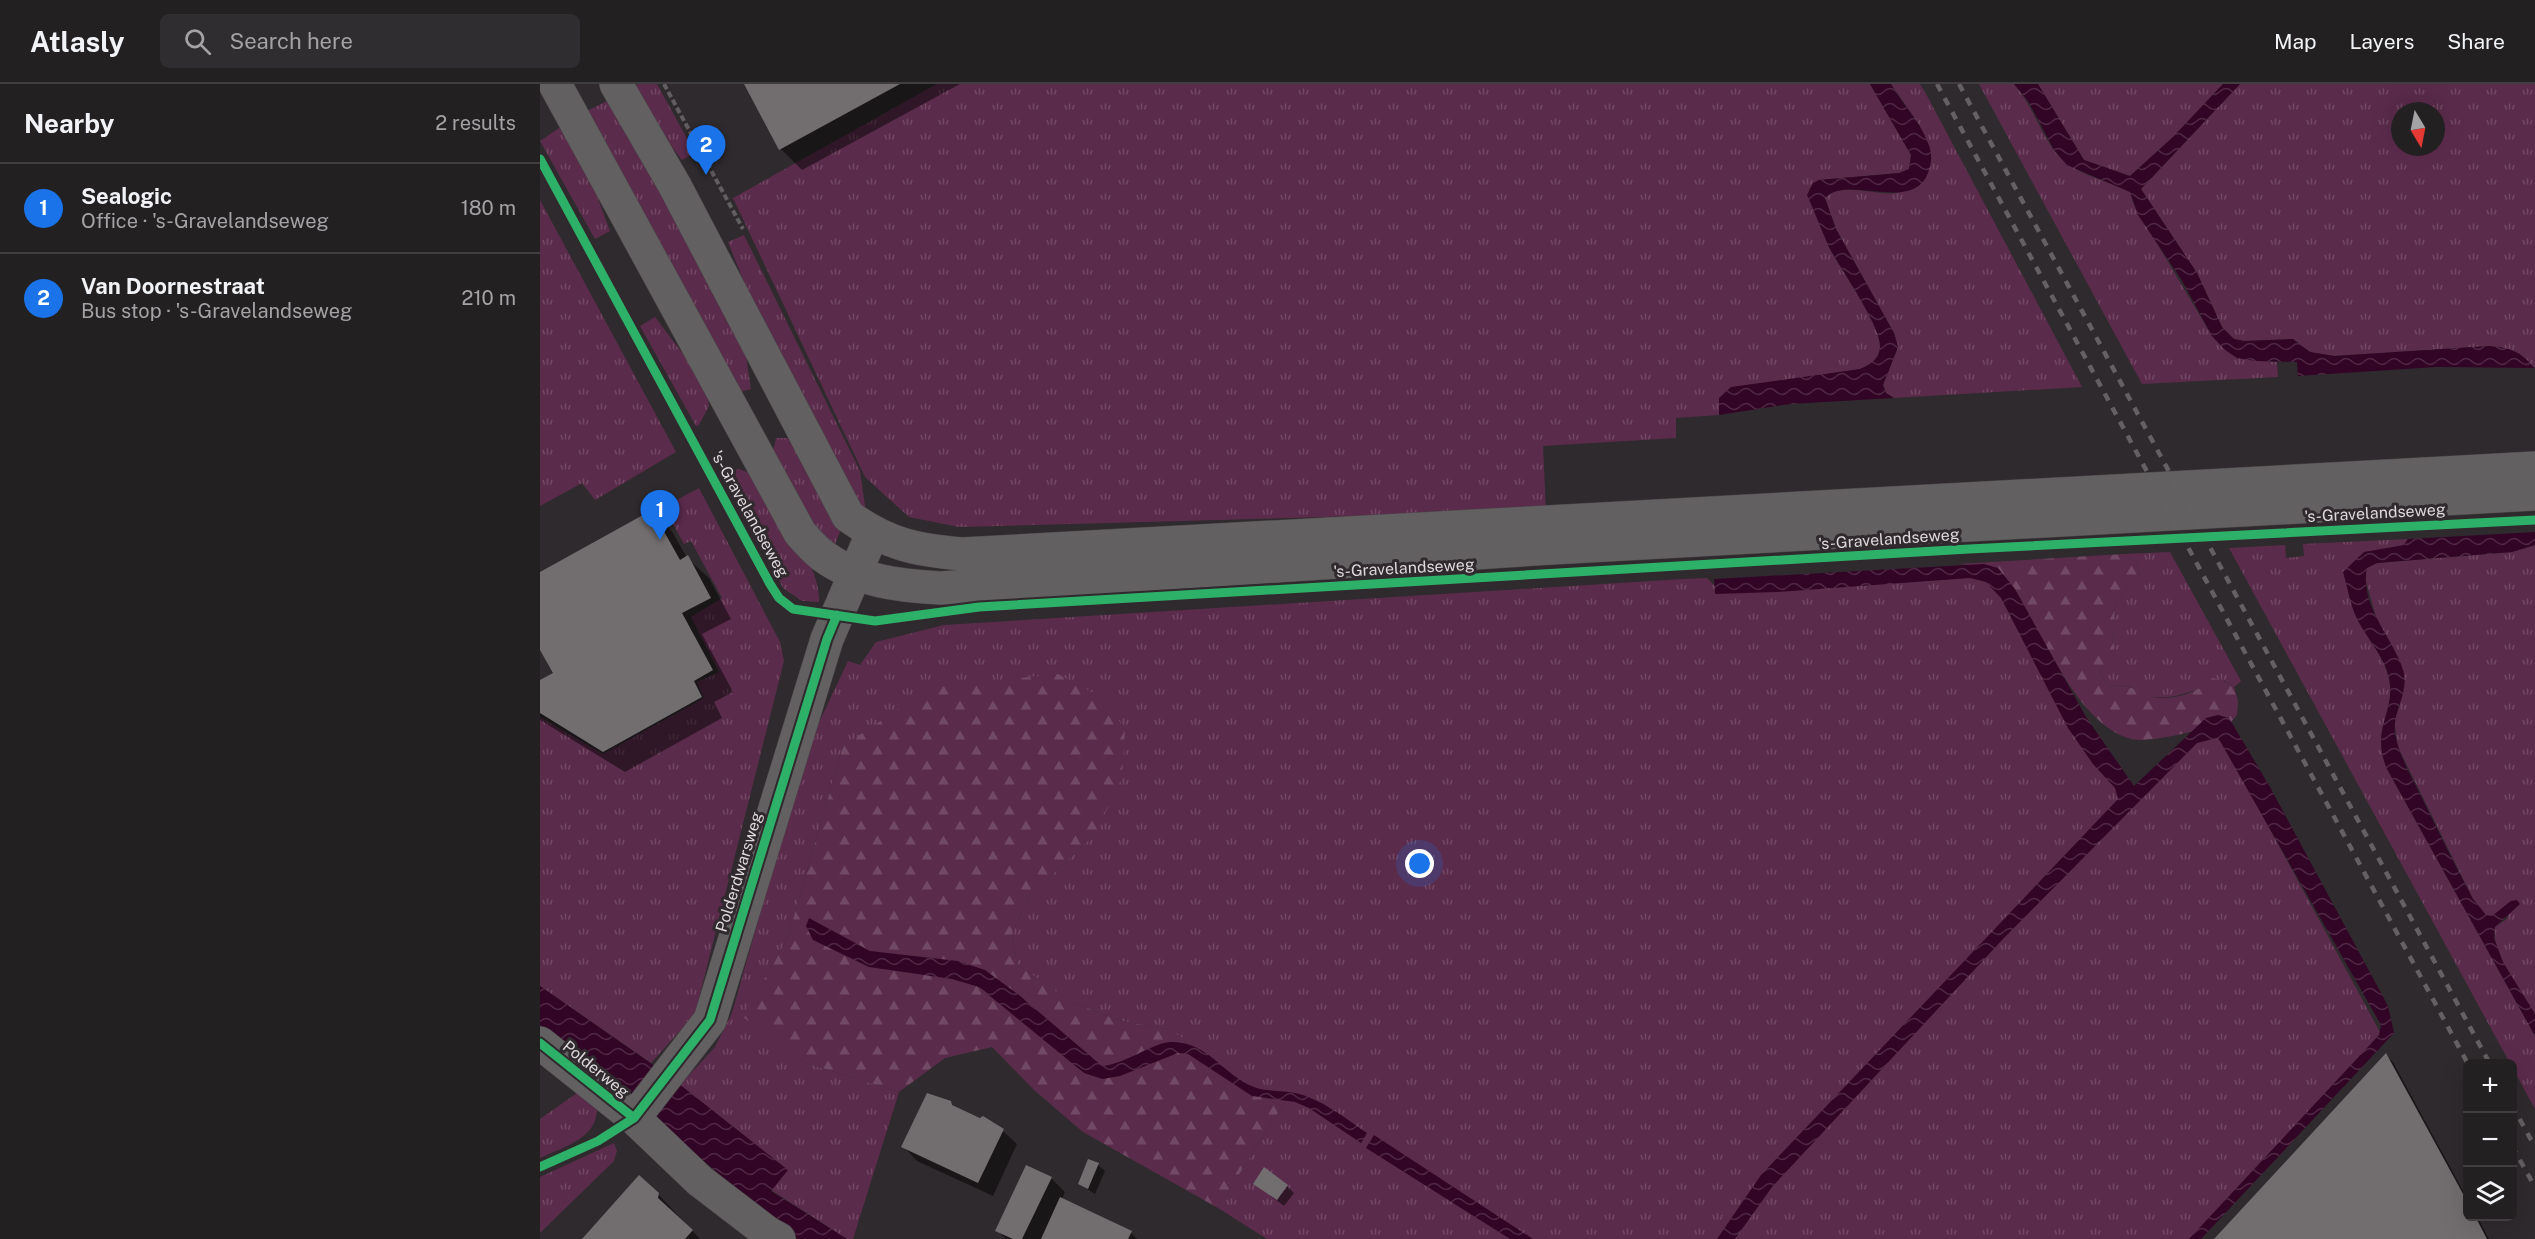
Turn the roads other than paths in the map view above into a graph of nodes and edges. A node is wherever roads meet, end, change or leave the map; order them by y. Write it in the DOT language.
graph roads {
  1 [pos="555,84"];
  2 [pos="616,84"];
  3 [pos="2535,468"];
  4 [pos="2535,494"];
  5 [pos="872,534"];
  6 [pos="855,573"];
  7 [pos="540,1043"];
  8 [pos="638,1113"];
  9 [pos="779,1239"];
  1 -- 6 [label="main road, 's-Gravelandseweg"];
  2 -- 5 [label="main road, 's-Gravelandseweg"];
  3 -- 5 [label="main road, 's-Gravelandseweg"];
  4 -- 6 [label="main road, 's-Gravelandseweg"];
  5 -- 6 [label="main road, Polderdwarsweg"];
  6 -- 8 [label="main road, Polderdwarsweg"];
  7 -- 8 [label="main road, Polderweg"];
  8 -- 9 [label="main road, Polderweg"];
}
